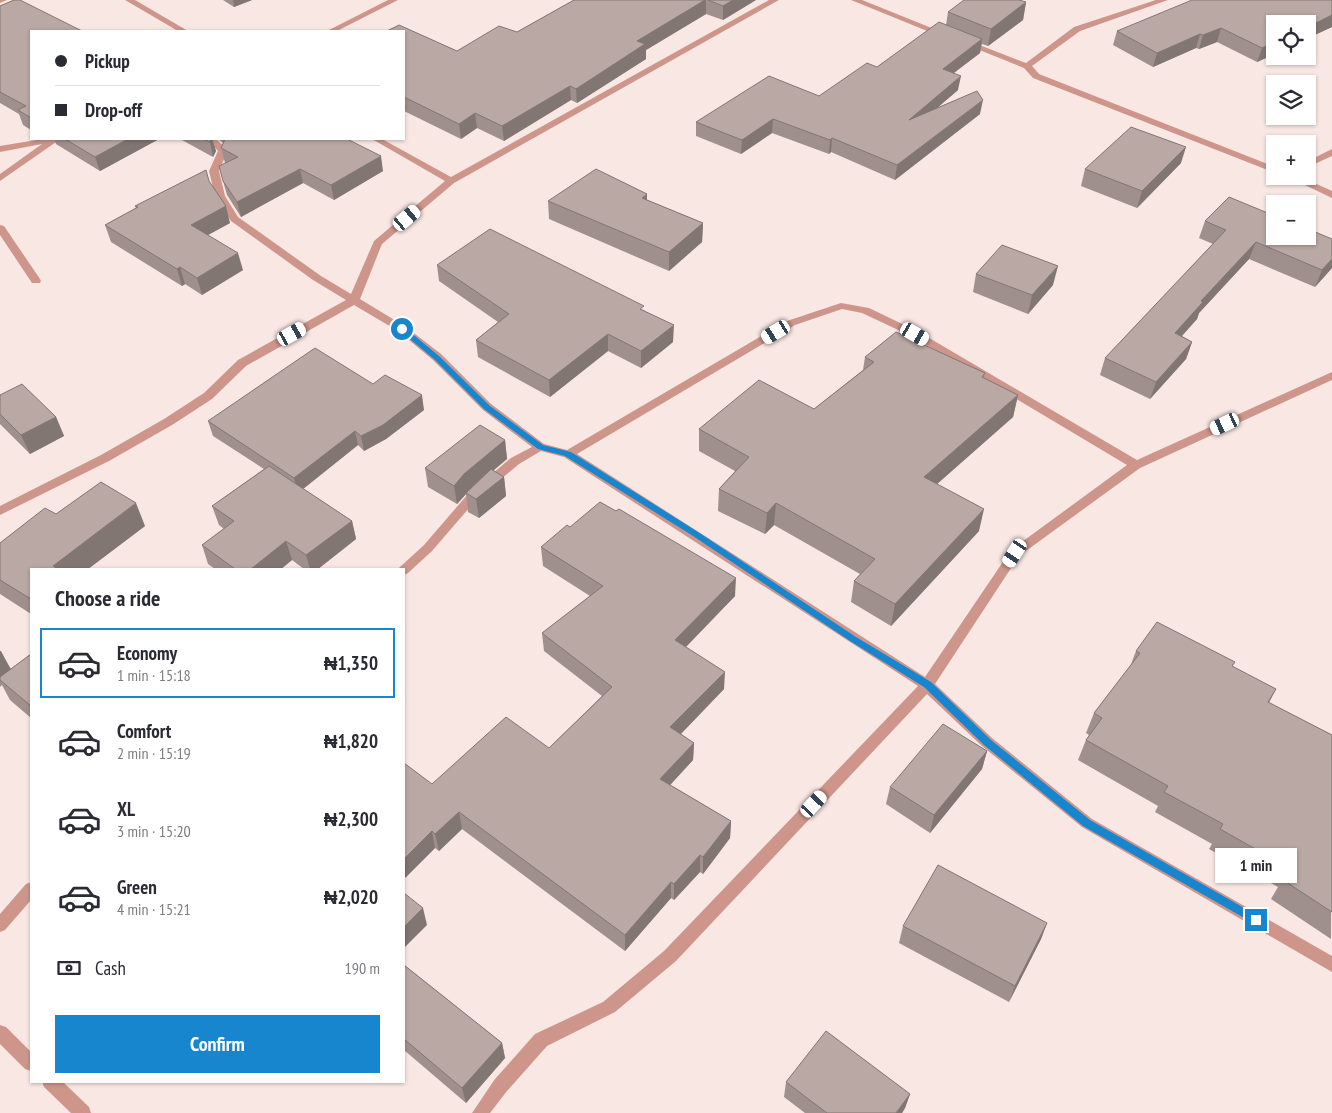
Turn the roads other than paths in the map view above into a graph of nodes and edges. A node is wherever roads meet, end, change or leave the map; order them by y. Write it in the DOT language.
graph roads {
  1 [pos="129,0"];
  2 [pos="394,0"];
  3 [pos="776,0"];
  4 [pos="855,0"];
  5 [pos="1164,0"];
  6 [pos="182,30"];
  7 [pos="333,30"];
  8 [pos="1027,66"];
  9 [pos="50,140"];
  10 [pos="55,140"];
  11 [pos="212,140"];
  12 [pos="378,140"];
  13 [pos="0,149"];
  14 [pos="1332,152"];
  15 [pos="1316,160"];
  16 [pos="1266,166"];
  17 [pos="0,178"];
  18 [pos="451,181"];
  19 [pos="1310,185"];
  20 [pos="1332,195"];
  21 [pos="0,228"];
  22 [pos="36,281"];
  23 [pos="354,300"];
  24 [pos="1332,376"];
  25 [pos="540,447"];
  26 [pos="568,454"];
  27 [pos="1136,465"];
  28 [pos="0,512"];
  29 [pos="405,569"];
  30 [pos="928,684"];
  31 [pos="30,890"];
  32 [pos="0,925"];
  33 [pos="1332,965"];
  34 [pos="0,1033"];
  35 [pos="30,1062"];
  36 [pos="52,1083"];
  37 [pos="83,1113"];
  38 [pos="480,1113"];
  1 -- 6 [label="street"];
  2 -- 7 [label="street"];
  3 -- 18 [label="street"];
  4 -- 8 [label="street"];
  5 -- 8 [label="street"];
  8 -- 16 [label="street"];
  9 -- 13 [label="street"];
  10 -- 17 [label="street"];
  11 -- 23 [label="street"];
  12 -- 18 [label="street"];
  14 -- 15 [label="street"];
  18 -- 23 [label="street"];
  19 -- 20 [label="street"];
  21 -- 22 [label="street"];
  23 -- 25 [label="street"];
  23 -- 28 [label="street"];
  24 -- 27 [label="street"];
  25 -- 26 [label="street"];
  25 -- 29 [label="street"];
  26 -- 27 [label="street"];
  26 -- 30 [label="street"];
  27 -- 30 [label="street"];
  30 -- 33 [label="street"];
  30 -- 38 [label="street"];
  31 -- 32 [label="street"];
  34 -- 35 [label="street"];
  36 -- 37 [label="street"];
}
